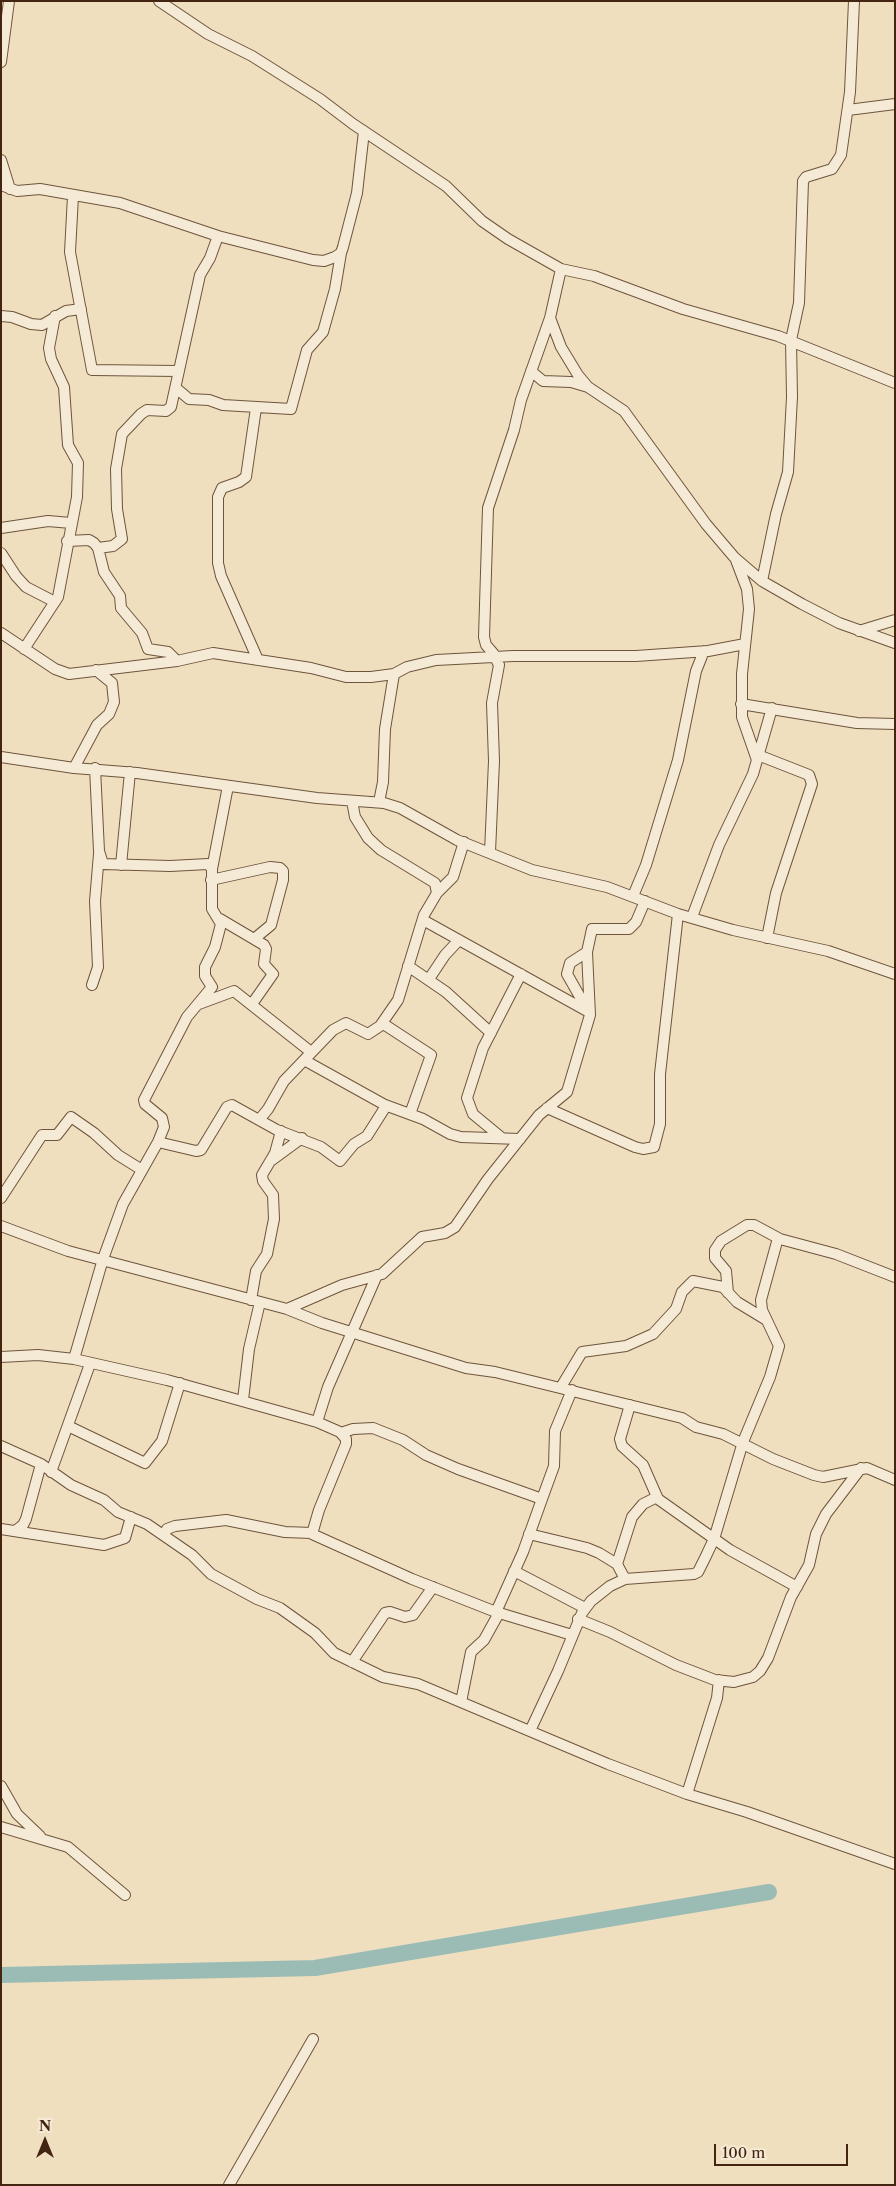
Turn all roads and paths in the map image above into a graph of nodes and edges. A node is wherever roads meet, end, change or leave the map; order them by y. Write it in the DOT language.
graph roads {
  1 [pos="9,1"];
  2 [pos="159,1"];
  3 [pos="854,1"];
  4 [pos="1,62"];
  5 [pos="895,104"];
  6 [pos="848,110"];
  7 [pos="364,131"];
  8 [pos="1,160"];
  9 [pos="6,187"];
  10 [pos="73,196"];
  11 [pos="218,236"];
  12 [pos="341,253"];
  13 [pos="561,269"];
  14 [pos="81,309"];
  15 [pos="1,316"];
  16 [pos="55,316"];
  17 [pos="550,318"];
  18 [pos="792,340"];
  19 [pos="179,371"];
  20 [pos="531,371"];
  21 [pos="895,383"];
  22 [pos="588,387"];
  23 [pos="176,388"];
  24 [pos="256,408"];
  25 [pos="71,523"];
  26 [pos="1,528"];
  27 [pos="68,541"];
  28 [pos="98,548"];
  29 [pos="1,553"];
  30 [pos="734,557"];
  31 [pos="762,581"];
  32 [pos="55,602"];
  33 [pos="895,620"];
  34 [pos="859,631"];
  35 [pos="1,633"];
  36 [pos="895,643"];
  37 [pos="745,644"];
  38 [pos="24,649"];
  39 [pos="704,651"];
  40 [pos="495,657"];
  41 [pos="258,660"];
  42 [pos="177,661"];
  43 [pos="96,670"];
  44 [pos="394,674"];
  45 [pos="741,704"];
  46 [pos="772,708"];
  47 [pos="895,724"];
  48 [pos="1,757"];
  49 [pos="758,757"];
  50 [pos="74,768"];
  51 [pos="95,768"];
  52 [pos="130,772"];
  53 [pos="228,786"];
  54 [pos="352,801"];
  55 [pos="379,802"];
  56 [pos="464,842"];
  57 [pos="99,851"];
  58 [pos="490,852"];
  59 [pos="121,865"];
  60 [pos="212,869"];
  61 [pos="211,880"];
  62 [pos="437,893"];
  63 [pos="633,896"];
  64 [pos="645,901"];
  65 [pos="678,914"];
  66 [pos="692,917"];
  67 [pos="220,919"];
  68 [pos="423,920"];
  69 [pos="767,938"];
  70 [pos="254,939"];
  71 [pos="459,940"];
  72 [pos="587,952"];
  73 [pos="408,966"];
  74 [pos="521,974"];
  75 [pos="895,974"];
  76 [pos="429,979"];
  77 [pos="92,985"];
  78 [pos="198,1004"];
  79 [pos="252,1004"];
  80 [pos="589,1013"];
  81 [pos="382,1023"];
  82 [pos="491,1033"];
  83 [pos="308,1056"];
  84 [pos="386,1106"];
  85 [pos="547,1108"];
  86 [pos="410,1114"];
  87 [pos="259,1120"];
  88 [pos="281,1131"];
  89 [pos="302,1138"];
  90 [pos="502,1138"];
  91 [pos="520,1139"];
  92 [pos="158,1142"];
  93 [pos="270,1162"];
  94 [pos="142,1170"];
  95 [pos="1,1198"];
  96 [pos="1,1226"];
  97 [pos="778,1238"];
  98 [pos="103,1259"];
  99 [pos="377,1276"];
  100 [pos="895,1277"];
  101 [pos="728,1294"];
  102 [pos="255,1301"];
  103 [pos="287,1309"];
  104 [pos="767,1320"];
  105 [pos="354,1333"];
  106 [pos="1,1357"];
  107 [pos="74,1359"];
  108 [pos="90,1364"];
  109 [pos="180,1383"];
  110 [pos="566,1388"];
  111 [pos="243,1400"];
  112 [pos="630,1405"];
  113 [pos="317,1422"];
  114 [pos="68,1426"];
  115 [pos="341,1432"];
  116 [pos="743,1442"];
  117 [pos="1,1446"];
  118 [pos="41,1464"];
  119 [pos="861,1468"];
  120 [pos="51,1472"];
  121 [pos="895,1480"];
  122 [pos="657,1497"];
  123 [pos="542,1499"];
  124 [pos="131,1518"];
  125 [pos="1,1529"];
  126 [pos="14,1530"];
  127 [pos="312,1533"];
  128 [pos="529,1534"];
  129 [pos="164,1535"];
  130 [pos="714,1539"];
  131 [pos="617,1564"];
  132 [pos="514,1571"];
  133 [pos="625,1579"];
  134 [pos="433,1587"];
  135 [pos="797,1587"];
  136 [pos="585,1608"];
  137 [pos="497,1612"];
  138 [pos="578,1619"];
  139 [pos="572,1635"];
  140 [pos="352,1662"];
  141 [pos="719,1680"];
  142 [pos="461,1702"];
  143 [pos="530,1731"];
  144 [pos="1,1786"];
  145 [pos="687,1794"];
  146 [pos="1,1827"];
  147 [pos="43,1838"];
  148 [pos="895,1864"];
  149 [pos="125,1895"];
  150 [pos="313,2038"];
  151 [pos="229,2185"];
  1 -- 4 [label="street"];
  2 -- 7 [label="street"];
  3 -- 6 [label="street"];
  5 -- 6 [label="street"];
  6 -- 18 [label="street"];
  7 -- 12 [label="street"];
  7 -- 13 [label="street"];
  8 -- 9 [label="street"];
  9 -- 10 [label="street"];
  10 -- 11 [label="street"];
  10 -- 14 [label="street"];
  11 -- 12 [label="street"];
  11 -- 19 [label="street"];
  12 -- 24 [label="street"];
  13 -- 17 [label="street"];
  13 -- 18 [label="street"];
  14 -- 16 [label="street"];
  14 -- 19 [label="street"];
  15 -- 16 [label="street"];
  16 -- 25 [label="street"];
  17 -- 20 [label="street"];
  17 -- 22 [label="street"];
  18 -- 21 [label="street"];
  18 -- 31 [label="street"];
  19 -- 23 [label="street"];
  20 -- 22 [label="street"];
  20 -- 40 [label="street"];
  22 -- 30 [label="street"];
  23 -- 24 [label="street"];
  23 -- 28 [label="street"];
  24 -- 41 [label="street"];
  25 -- 26 [label="street"];
  25 -- 27 [label="street"];
  27 -- 28 [label="street"];
  27 -- 32 [label="street"];
  28 -- 42 [label="street"];
  29 -- 32 [label="street"];
  30 -- 31 [label="street"];
  30 -- 37 [label="street"];
  31 -- 34 [label="street"];
  32 -- 38 [label="street"];
  33 -- 34 [label="street"];
  34 -- 36 [label="street"];
  35 -- 38 [label="street"];
  37 -- 39 [label="street"];
  37 -- 45 [label="street"];
  38 -- 43 [label="street"];
  39 -- 40 [label="street"];
  39 -- 63 [label="street"];
  40 -- 44 [label="street"];
  40 -- 58 [label="street"];
  41 -- 42 [label="street"];
  41 -- 44 [label="street"];
  42 -- 43 [label="street"];
  43 -- 50 [label="street"];
  44 -- 55 [label="street"];
  45 -- 46 [label="street"];
  45 -- 49 [label="street"];
  46 -- 47 [label="street"];
  46 -- 49 [label="street"];
  48 -- 50 [label="street"];
  49 -- 66 [label="street"];
  49 -- 69 [label="street"];
  50 -- 51 [label="street"];
  51 -- 52 [label="street"];
  51 -- 57 [label="street"];
  52 -- 53 [label="street"];
  52 -- 59 [label="street"];
  53 -- 54 [label="street"];
  53 -- 60 [label="street"];
  54 -- 55 [label="street"];
  54 -- 62 [label="street"];
  55 -- 56 [label="street"];
  56 -- 58 [label="street"];
  56 -- 62 [label="street"];
  57 -- 59 [label="street"];
  57 -- 77 [label="street"];
  58 -- 63 [label="street"];
  59 -- 60 [label="street"];
  60 -- 61 [label="street"];
  61 -- 67 [label="street"];
  61 -- 70 [label="street"];
  62 -- 68 [label="street"];
  63 -- 64 [label="street"];
  64 -- 65 [label="street"];
  64 -- 72 [label="street"];
  65 -- 66 [label="street"];
  65 -- 85 [label="street"];
  66 -- 69 [label="street"];
  67 -- 70 [label="street"];
  67 -- 78 [label="street"];
  68 -- 71 [label="street"];
  68 -- 73 [label="street"];
  69 -- 75 [label="street"];
  70 -- 79 [label="street"];
  71 -- 74 [label="street"];
  71 -- 76 [label="street"];
  72 -- 80 [label="street"];
  72 -- 80 [label="street"];
  73 -- 76 [label="street"];
  73 -- 81 [label="street"];
  74 -- 80 [label="street"];
  74 -- 82 [label="street"];
  76 -- 82 [label="street"];
  78 -- 79 [label="street"];
  78 -- 92 [label="street"];
  79 -- 83 [label="street"];
  80 -- 85 [label="street"];
  81 -- 83 [label="street"];
  81 -- 86 [label="street"];
  82 -- 90 [label="street"];
  83 -- 84 [label="street"];
  83 -- 87 [label="street"];
  84 -- 86 [label="street"];
  84 -- 89 [label="street"];
  85 -- 91 [label="street"];
  86 -- 90 [label="street"];
  87 -- 88 [label="street"];
  87 -- 92 [label="street"];
  88 -- 89 [label="street"];
  88 -- 93 [label="street"];
  89 -- 93 [label="street"];
  90 -- 91 [label="street"];
  91 -- 99 [label="street"];
  92 -- 94 [label="street"];
  93 -- 102 [label="street"];
  94 -- 95 [label="street"];
  94 -- 98 [label="street"];
  96 -- 98 [label="street"];
  97 -- 100 [label="street"];
  97 -- 101 [label="street"];
  97 -- 104 [label="street"];
  98 -- 102 [label="street"];
  98 -- 107 [label="street"];
  99 -- 103 [label="street"];
  99 -- 105 [label="street"];
  101 -- 104 [label="street"];
  101 -- 110 [label="street"];
  102 -- 103 [label="street"];
  102 -- 111 [label="street"];
  103 -- 105 [label="street"];
  104 -- 116 [label="street"];
  105 -- 110 [label="street"];
  105 -- 113 [label="street"];
  106 -- 107 [label="street"];
  107 -- 108 [label="street"];
  108 -- 109 [label="street"];
  108 -- 114 [label="street"];
  109 -- 111 [label="street"];
  109 -- 114 [label="street"];
  110 -- 112 [label="street"];
  110 -- 123 [label="street"];
  111 -- 113 [label="street"];
  112 -- 116 [label="street"];
  112 -- 122 [label="street"];
  113 -- 115 [label="street"];
  114 -- 120 [label="street"];
  115 -- 123 [label="street"];
  115 -- 127 [label="street"];
  116 -- 119 [label="street"];
  116 -- 130 [label="street"];
  117 -- 118 [label="street"];
  118 -- 120 [label="street"];
  118 -- 126 [label="street"];
  119 -- 121 [label="street"];
  119 -- 135 [label="street"];
  120 -- 124 [label="street"];
  122 -- 130 [label="street"];
  122 -- 131 [label="street"];
  123 -- 128 [label="street"];
  124 -- 126 [label="street"];
  124 -- 129 [label="street"];
  125 -- 126 [label="street"];
  127 -- 129 [label="street"];
  127 -- 134 [label="street"];
  128 -- 131 [label="street"];
  128 -- 132 [label="street"];
  129 -- 140 [label="street"];
  130 -- 133 [label="street"];
  130 -- 135 [label="street"];
  131 -- 133 [label="street"];
  132 -- 136 [label="street"];
  132 -- 137 [label="street"];
  133 -- 136 [label="street"];
  134 -- 137 [label="street"];
  134 -- 140 [label="street"];
  135 -- 141 [label="street"];
  136 -- 138 [label="street"];
  137 -- 139 [label="street"];
  137 -- 142 [label="street"];
  138 -- 139 [label="street"];
  138 -- 141 [label="street"];
  139 -- 143 [label="street"];
  140 -- 142 [label="street"];
  141 -- 145 [label="street"];
  142 -- 143 [label="street"];
  143 -- 145 [label="street"];
  144 -- 147 [label="street"];
  145 -- 148 [label="street"];
  146 -- 147 [label="street"];
  147 -- 149 [label="street"];
  150 -- 151 [label="street"];
}
